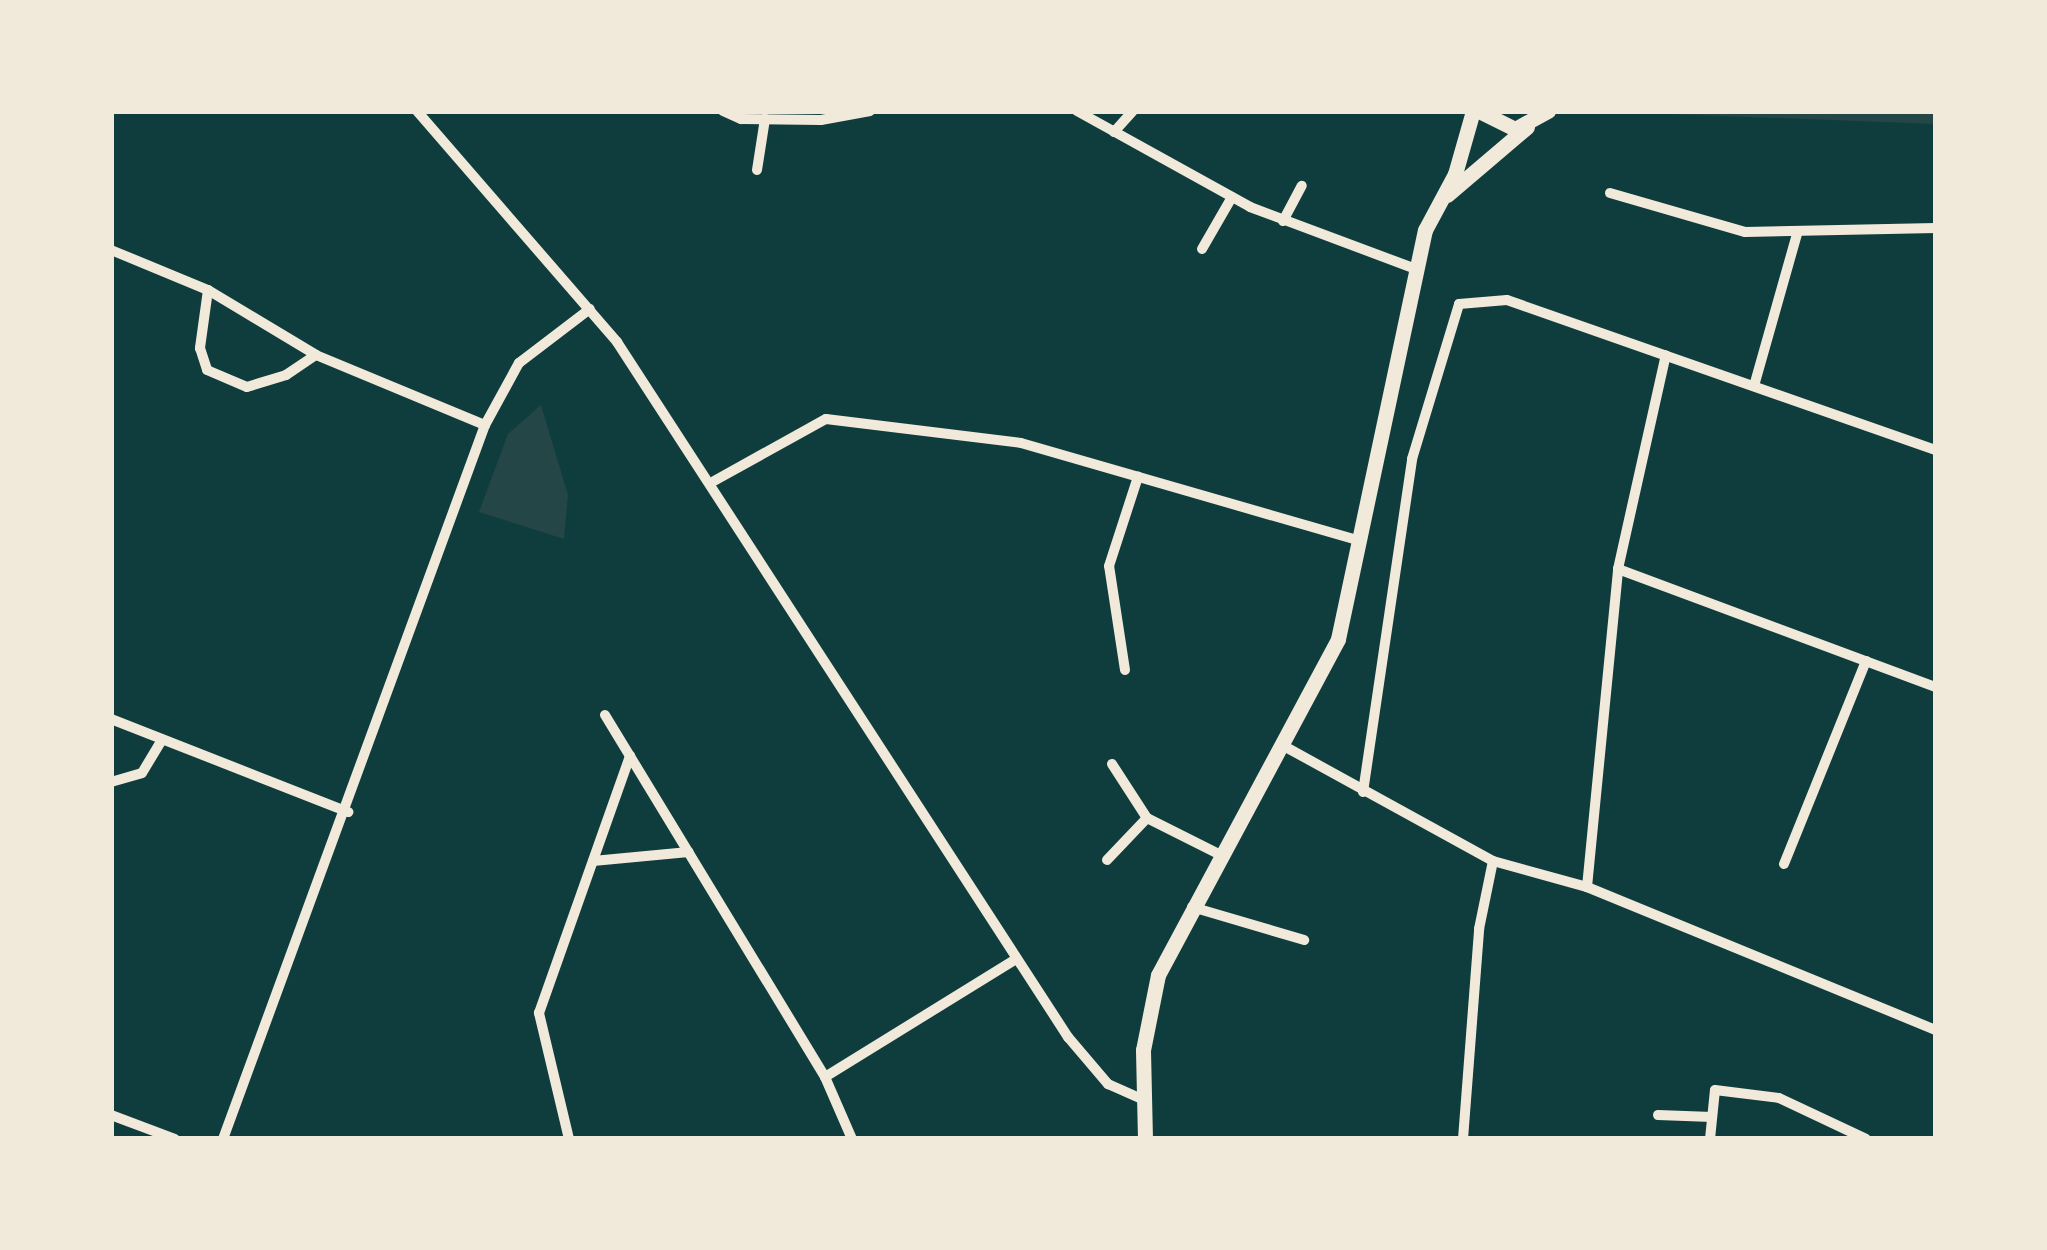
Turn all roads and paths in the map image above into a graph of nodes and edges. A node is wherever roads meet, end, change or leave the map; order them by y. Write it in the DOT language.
graph roads {
  1 [pos="417,111"];
  2 [pos="723,111"];
  3 [pos="870,111"];
  4 [pos="1077,111"];
  5 [pos="1133,111"];
  6 [pos="1476,111"];
  7 [pos="1548,111"];
  8 [pos="765,119"];
  9 [pos="1527,127"];
  10 [pos="1114,132"];
  11 [pos="758,170"];
  12 [pos="1302,186"];
  13 [pos="1610,193"];
  14 [pos="1232,197"];
  15 [pos="1441,199"];
  16 [pos="1283,221"];
  17 [pos="1936,228"];
  18 [pos="1798,231"];
  19 [pos="1202,249"];
  20 [pos="111,250"];
  21 [pos="1416,269"];
  22 [pos="208,290"];
  23 [pos="590,309"];
  24 [pos="316,355"];
  25 [pos="1666,355"];
  26 [pos="1754,386"];
  27 [pos="485,425"];
  28 [pos="1936,450"];
  29 [pos="1138,477"];
  30 [pos="714,481"];
  31 [pos="1356,540"];
  32 [pos="1618,569"];
  33 [pos="1866,661"];
  34 [pos="1125,670"];
  35 [pos="1936,687"];
  36 [pos="605,715"];
  37 [pos="111,719"];
  38 [pos="162,740"];
  39 [pos="1282,746"];
  40 [pos="630,756"];
  41 [pos="1112,764"];
  42 [pos="111,782"];
  43 [pos="1364,792"];
  44 [pos="348,812"];
  45 [pos="1147,818"];
  46 [pos="689,852"];
  47 [pos="1221,855"];
  48 [pos="1107,860"];
  49 [pos="1493,861"];
  50 [pos="592,862"];
  51 [pos="1784,864"];
  52 [pos="1587,886"];
  53 [pos="1189,906"];
  54 [pos="1304,940"];
  55 [pos="1016,959"];
  56 [pos="1936,1030"];
  57 [pos="825,1077"];
  58 [pos="1142,1099"];
  59 [pos="1658,1114"];
  60 [pos="111,1115"];
  61 [pos="1712,1117"];
  62 [pos="175,1139"];
  63 [pos="224,1139"];
  64 [pos="569,1139"];
  65 [pos="852,1139"];
  66 [pos="1145,1139"];
  67 [pos="1463,1139"];
  68 [pos="1710,1139"];
  69 [pos="1866,1139"];
  1 -- 23 [label="street"];
  2 -- 8 [label="street"];
  3 -- 8 [label="street"];
  4 -- 10 [label="street"];
  5 -- 10 [label="street"];
  6 -- 9 [label="main road"];
  6 -- 15 [label="main road"];
  7 -- 9 [label="main road"];
  8 -- 11 [label="street"];
  9 -- 15 [label="main road"];
  10 -- 14 [label="street"];
  12 -- 16 [label="street"];
  13 -- 18 [label="street"];
  14 -- 16 [label="street"];
  14 -- 19 [label="street"];
  15 -- 21 [label="main road"];
  16 -- 21 [label="street"];
  17 -- 18 [label="street"];
  18 -- 26 [label="street"];
  20 -- 22 [label="street"];
  21 -- 31 [label="main road"];
  22 -- 24 [label="street"];
  22 -- 24 [label="street"];
  23 -- 27 [label="street"];
  23 -- 30 [label="street"];
  24 -- 27 [label="street"];
  25 -- 26 [label="street"];
  25 -- 32 [label="street"];
  25 -- 43 [label="street"];
  26 -- 28 [label="street"];
  27 -- 44 [label="street"];
  29 -- 30 [label="street"];
  29 -- 31 [label="street"];
  29 -- 34 [label="street"];
  30 -- 55 [label="street"];
  31 -- 39 [label="main road"];
  32 -- 33 [label="street"];
  32 -- 52 [label="street"];
  33 -- 35 [label="street"];
  33 -- 51 [label="street"];
  36 -- 40 [label="street"];
  37 -- 38 [label="street"];
  38 -- 42 [label="street"];
  38 -- 44 [label="street"];
  39 -- 43 [label="street"];
  39 -- 47 [label="main road"];
  40 -- 46 [label="street"];
  40 -- 50 [label="street"];
  41 -- 45 [label="street"];
  43 -- 49 [label="street"];
  44 -- 63 [label="street"];
  45 -- 47 [label="street"];
  45 -- 48 [label="street"];
  46 -- 50 [label="street"];
  46 -- 57 [label="street"];
  47 -- 53 [label="main road"];
  49 -- 52 [label="street"];
  49 -- 67 [label="street"];
  50 -- 64 [label="street"];
  52 -- 56 [label="street"];
  53 -- 54 [label="street"];
  53 -- 58 [label="main road"];
  55 -- 57 [label="street"];
  55 -- 58 [label="street"];
  57 -- 65 [label="street"];
  58 -- 66 [label="main road"];
  59 -- 61 [label="street"];
  60 -- 62 [label="street"];
  61 -- 68 [label="street"];
  61 -- 69 [label="street"];
}
